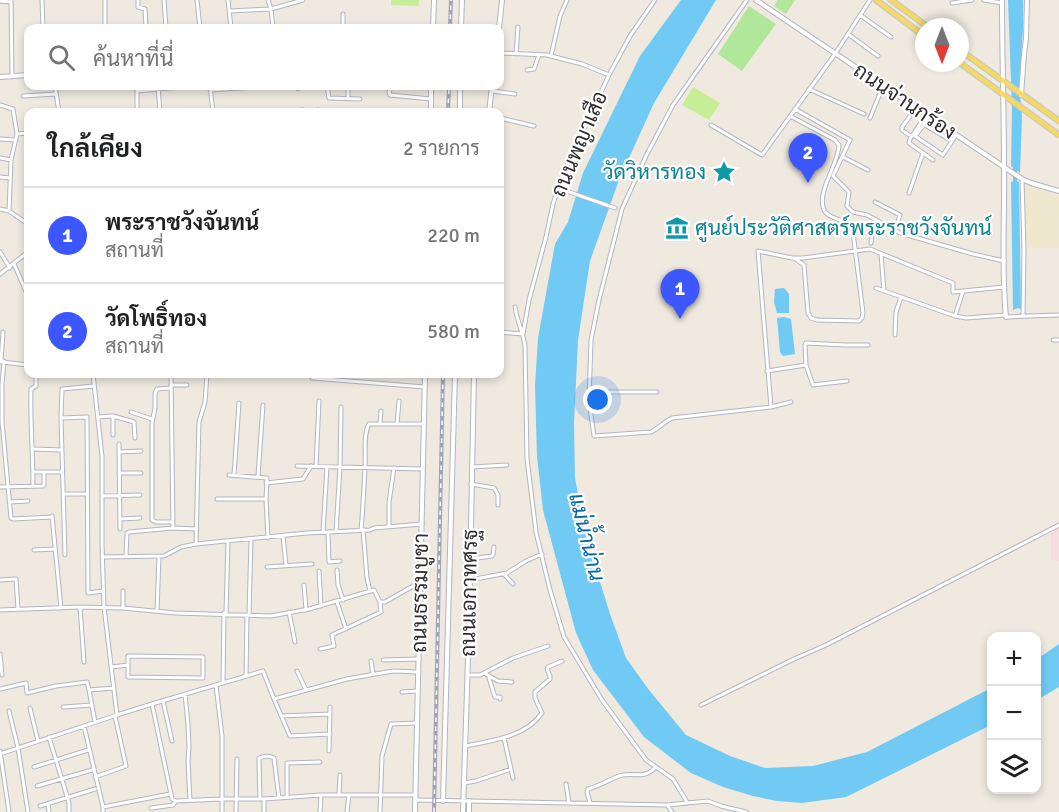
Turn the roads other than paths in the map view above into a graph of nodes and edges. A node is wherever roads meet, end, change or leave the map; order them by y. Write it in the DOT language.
graph roads {
  1 [pos="42,0"];
  2 [pos="105,0"];
  3 [pos="138,0"];
  4 [pos="164,0"];
  5 [pos="197,0"];
  6 [pos="228,0"];
  7 [pos="268,0"];
  8 [pos="303,0"];
  9 [pos="434,0"];
  10 [pos="462,0"];
  11 [pos="502,0"];
  12 [pos="567,0"];
  13 [pos="655,0"];
  14 [pos="747,0"];
  15 [pos="756,0"];
  16 [pos="870,0"];
  17 [pos="876,0"];
  18 [pos="891,0"];
  19 [pos="972,0"];
  20 [pos="984,0"];
  21 [pos="1027,0"];
  22 [pos="0,1"];
  23 [pos="11,1"];
  24 [pos="1002,2"];
  25 [pos="952,3"];
  26 [pos="271,9"];
  27 [pos="229,11"];
  28 [pos="343,14"];
  29 [pos="860,15"];
  30 [pos="916,18"];
  31 [pos="43,24"];
  32 [pos="105,24"];
  33 [pos="146,24"];
  34 [pos="166,24"];
  35 [pos="200,24"];
  36 [pos="231,24"];
  37 [pos="273,24"];
  38 [pos="343,24"];
  39 [pos="433,24"];
  40 [pos="462,24"];
  41 [pos="499,24"];
  42 [pos="518,27"];
  43 [pos="915,29"];
  44 [pos="848,34"];
  45 [pos="891,37"];
  46 [pos="504,53"];
  47 [pos="516,54"];
  48 [pos="835,54"];
  49 [pos="539,55"];
  50 [pos="551,56"];
  51 [pos="878,56"];
  52 [pos="969,57"];
  53 [pos="527,70"];
  54 [pos="969,70"];
  55 [pos="24,75"];
  56 [pos="609,75"];
  57 [pos="12,76"];
  58 [pos="0,77"];
  59 [pos="1002,81"];
  60 [pos="883,86"];
  61 [pos="809,89"];
  62 [pos="56,90"];
  63 [pos="142,90"];
  64 [pos="159,90"];
  65 [pos="210,90"];
  66 [pos="328,90"];
  67 [pos="348,90"];
  68 [pos="390,90"];
  69 [pos="431,90"];
  70 [pos="460,90"];
  71 [pos="492,90"];
  72 [pos="500,90"];
  73 [pos="137,91"];
  74 [pos="56,94"];
  75 [pos="515,94"];
  76 [pos="1003,95"];
  77 [pos="1022,95"];
  78 [pos="23,96"];
  79 [pos="348,99"];
  80 [pos="360,99"];
  81 [pos="431,99"];
  82 [pos="0,105"];
  83 [pos="58,108"];
  84 [pos="137,108"];
  85 [pos="160,108"];
  86 [pos="212,108"];
  87 [pos="431,108"];
  88 [pos="460,108"];
  89 [pos="490,108"];
  90 [pos="916,108"];
  91 [pos="795,109"];
  92 [pos="864,114"];
  93 [pos="790,116"];
  94 [pos="928,116"];
  95 [pos="870,118"];
  96 [pos="504,119"];
  97 [pos="1059,121"];
  98 [pos="925,124"];
  99 [pos="711,125"];
  100 [pos="534,126"];
  101 [pos="24,133"];
  102 [pos="17,134"];
  103 [pos="909,135"];
  104 [pos="956,135"];
  105 [pos="1059,135"];
  106 [pos="0,139"];
  107 [pos="16,140"];
  108 [pos="952,141"];
  109 [pos="923,153"];
  110 [pos="843,157"];
  111 [pos="0,158"];
  112 [pos="11,160"];
  113 [pos="933,160"];
  114 [pos="1004,167"];
  115 [pos="868,170"];
  116 [pos="0,177"];
  117 [pos="10,178"];
  118 [pos="1022,179"];
  119 [pos="558,188"];
  120 [pos="1059,191"];
  121 [pos="909,193"];
  122 [pos="875,202"];
  123 [pos="623,205"];
  124 [pos="615,208"];
  125 [pos="0,209"];
  126 [pos="9,211"];
  127 [pos="620,217"];
  128 [pos="24,221"];
  129 [pos="878,222"];
  130 [pos="895,231"];
  131 [pos="871,243"];
  132 [pos="855,251"];
  133 [pos="0,252"];
  134 [pos="881,253"];
  135 [pos="24,255"];
  136 [pos="792,258"];
  137 [pos="1004,261"];
  138 [pos="14,264"];
  139 [pos="10,268"];
  140 [pos="0,274"];
  141 [pos="24,287"];
  142 [pos="1004,287"];
  143 [pos="876,288"];
  144 [pos="884,291"];
  145 [pos="963,291"];
  146 [pos="901,297"];
  147 [pos="515,307"];
  148 [pos="1023,315"];
  149 [pos="1059,315"];
  150 [pos="955,316"];
  151 [pos="1006,316"];
  152 [pos="3,332"];
  153 [pos="504,332"];
  154 [pos="523,334"];
  155 [pos="895,335"];
  156 [pos="1053,340"];
  157 [pos="1059,340"];
  158 [pos="868,345"];
  159 [pos="2,362"];
  160 [pos="24,365"];
  161 [pos="806,365"];
  162 [pos="767,371"];
  163 [pos="36,378"];
  164 [pos="93,378"];
  165 [pos="171,378"];
  166 [pos="207,378"];
  167 [pos="312,378"];
  168 [pos="425,378"];
  169 [pos="455,378"];
  170 [pos="474,378"];
  171 [pos="847,381"];
  172 [pos="187,385"];
  173 [pos="94,386"];
  174 [pos="171,386"];
  175 [pos="425,387"];
  176 [pos="57,388"];
  177 [pos="62,389"];
  178 [pos="590,392"];
  179 [pos="657,393"];
  180 [pos="399,400"];
  181 [pos="319,401"];
  182 [pos="791,402"];
  183 [pos="239,403"];
  184 [pos="263,405"];
  185 [pos="341,407"];
  186 [pos="771,407"];
  187 [pos="381,411"];
  188 [pos="131,412"];
  189 [pos="113,416"];
  190 [pos="98,417"];
  191 [pos="61,418"];
  192 [pos="152,419"];
  193 [pos="360,424"];
  194 [pos="369,424"];
  195 [pos="380,424"];
  196 [pos="397,424"];
  197 [pos="424,424"];
  198 [pos="113,435"];
  199 [pos="135,438"];
  200 [pos="2,440"];
  201 [pos="119,444"];
  202 [pos="33,449"];
  203 [pos="62,450"];
  204 [pos="141,451"];
  205 [pos="119,452"];
  206 [pos="507,465"];
  207 [pos="297,466"];
  208 [pos="314,466"];
  209 [pos="327,467"];
  210 [pos="340,467"];
  211 [pos="472,467"];
  212 [pos="365,468"];
  213 [pos="394,468"];
  214 [pos="423,469"];
  215 [pos="33,472"];
  216 [pos="44,472"];
  217 [pos="62,472"];
  218 [pos="119,474"];
  219 [pos="141,474"];
  220 [pos="258,476"];
  221 [pos="266,483"];
  222 [pos="471,484"];
  223 [pos="33,486"];
  224 [pos="0,487"];
  225 [pos="8,487"];
  226 [pos="63,494"];
  227 [pos="87,494"];
  228 [pos="140,495"];
  229 [pos="102,496"];
  230 [pos="119,496"];
  231 [pos="216,499"];
  232 [pos="266,499"];
  233 [pos="27,501"];
  234 [pos="9,502"];
  235 [pos="498,505"];
  236 [pos="140,518"];
  237 [pos="120,519"];
  238 [pos="172,522"];
  239 [pos="422,524"];
  240 [pos="1059,525"];
  241 [pos="389,527"];
  242 [pos="172,528"];
  243 [pos="120,529"];
  244 [pos="197,529"];
  245 [pos="362,530"];
  246 [pos="323,532"];
  247 [pos="328,532"];
  248 [pos="336,532"];
  249 [pos="283,536"];
  250 [pos="268,538"];
  251 [pos="251,539"];
  252 [pos="228,541"];
  253 [pos="196,544"];
  254 [pos="494,547"];
  255 [pos="55,549"];
  256 [pos="34,550"];
  257 [pos="542,554"];
  258 [pos="65,555"];
  259 [pos="126,556"];
  260 [pos="159,556"];
  261 [pos="102,557"];
  262 [pos="470,559"];
  263 [pos="340,561"];
  264 [pos="312,564"];
  265 [pos="286,565"];
  266 [pos="267,567"];
  267 [pos="337,570"];
  268 [pos="319,571"];
  269 [pos="504,574"];
  270 [pos="0,580"];
  271 [pos="470,580"];
  272 [pos="420,582"];
  273 [pos="513,584"];
  274 [pos="304,585"];
  275 [pos="103,591"];
  276 [pos="123,591"];
  277 [pos="370,591"];
  278 [pos="343,600"];
  279 [pos="337,602"];
  280 [pos="380,603"];
  281 [pos="321,606"];
  282 [pos="81,607"];
  283 [pos="61,608"];
  284 [pos="104,608"];
  285 [pos="123,608"];
  286 [pos="18,609"];
  287 [pos="0,610"];
  288 [pos="306,610"];
  289 [pos="157,611"];
  290 [pos="290,612"];
  291 [pos="225,614"];
  292 [pos="248,615"];
  293 [pos="346,629"];
  294 [pos="295,642"];
  295 [pos="548,646"];
  296 [pos="320,649"];
  297 [pos="0,654"];
  298 [pos="419,659"];
  299 [pos="382,660"];
  300 [pos="371,661"];
  301 [pos="562,661"];
  302 [pos="84,662"];
  303 [pos="128,665"];
  304 [pos="111,667"];
  305 [pos="297,671"];
  306 [pos="418,672"];
  307 [pos="484,673"];
  308 [pos="373,674"];
  309 [pos="2,675"];
  310 [pos="467,675"];
  311 [pos="246,676"];
  312 [pos="489,676"];
  313 [pos="512,682"];
  314 [pos="223,683"];
  315 [pos="216,685"];
  316 [pos="114,688"];
  317 [pos="0,689"];
  318 [pos="89,690"];
  319 [pos="306,690"];
  320 [pos="402,692"];
  321 [pos="418,692"];
  322 [pos="185,694"];
  323 [pos="274,699"];
  324 [pos="500,699"];
  325 [pos="164,701"];
  326 [pos="152,704"];
  327 [pos="92,705"];
  328 [pos="700,705"];
  329 [pos="330,706"];
  330 [pos="63,707"];
  331 [pos="30,708"];
  332 [pos="9,711"];
  333 [pos="330,714"];
  334 [pos="116,715"];
  335 [pos="281,716"];
  336 [pos="96,722"];
  337 [pos="417,723"];
  338 [pos="84,726"];
  339 [pos="330,734"];
  340 [pos="50,737"];
  341 [pos="504,738"];
  342 [pos="38,741"];
  343 [pos="172,741"];
  344 [pos="465,746"];
  345 [pos="18,748"];
  346 [pos="88,750"];
  347 [pos="330,752"];
  348 [pos="0,753"];
  349 [pos="237,759"];
  350 [pos="56,760"];
  351 [pos="320,762"];
  352 [pos="34,767"];
  353 [pos="656,767"];
  354 [pos="511,769"];
  355 [pos="92,770"];
  356 [pos="340,775"];
  357 [pos="95,777"];
  358 [pos="513,778"];
  359 [pos="62,779"];
  360 [pos="464,783"];
  361 [pos="566,784"];
  362 [pos="37,786"];
  363 [pos="95,789"];
  364 [pos="170,794"];
  365 [pos="382,794"];
  366 [pos="321,795"];
  367 [pos="339,795"];
  368 [pos="349,795"];
  369 [pos="68,797"];
  370 [pos="287,797"];
  371 [pos="416,797"];
  372 [pos="279,798"];
  373 [pos="222,799"];
  374 [pos="236,799"];
  375 [pos="262,799"];
  376 [pos="176,801"];
  377 [pos="189,801"];
  378 [pos="443,801"];
  379 [pos="463,801"];
  380 [pos="469,801"];
  381 [pos="687,802"];
  382 [pos="569,803"];
  383 [pos="590,803"];
  384 [pos="48,804"];
  385 [pos="667,805"];
  386 [pos="40,806"];
  387 [pos="103,807"];
  388 [pos="151,808"];
  389 [pos="9,812"];
  390 [pos="28,812"];
  391 [pos="49,812"];
  392 [pos="69,812"];
  393 [pos="103,812"];
  394 [pos="222,812"];
  395 [pos="236,812"];
  396 [pos="264,812"];
  397 [pos="320,812"];
  398 [pos="347,812"];
  399 [pos="380,812"];
  400 [pos="416,812"];
  401 [pos="463,812"];
  402 [pos="469,812"];
  403 [pos="672,812"];
  404 [pos="746,812"];
  1 -- 31 [label="street"];
  2 -- 32 [label="street"];
  3 -- 33 [label="street"];
  4 -- 34 [label="street"];
  5 -- 35 [label="street"];
  6 -- 27 [label="street"];
  7 -- 26 [label="street"];
  8 -- 26 [label="street"];
  9 -- 39 [label="street"];
  10 -- 40 [label="street"];
  11 -- 41 [label="street"];
  12 -- 50 [label="street"];
  13 -- 56 [label="street"];
  14 -- 123 [label="street"];
  15 -- 48 [label="street, ถนนจ่านกร้อง"];
  16 -- 29 [label="street"];
  17 -- 43 [label="main road"];
  18 -- 30 [label="main road"];
  19 -- 25 [label="street"];
  20 -- 24 [label="street"];
  21 -- 77 [label="street"];
  22 -- 23 [label="street"];
  23 -- 57 [label="street"];
  24 -- 59 [label="street"];
  26 -- 27 [label="street"];
  26 -- 37 [label="street"];
  27 -- 36 [label="street"];
  28 -- 38 [label="street"];
  29 -- 44 [label="street"];
  29 -- 45 [label="street"];
  42 -- 47 [label="street"];
  44 -- 48 [label="street"];
  44 -- 51 [label="street"];
  46 -- 47 [label="street, ถนนพญาเสือ"];
  47 -- 49 [label="street, ถนนพญาเสือ"];
  48 -- 60 [label="street, ถนนจ่านกร้อง"];
  48 -- 61 [label="street"];
  49 -- 50 [label="street, ถนนพญาเสือ"];
  49 -- 53 [label="street"];
  50 -- 56 [label="street, ถนนพญาเสือ"];
  52 -- 59 [label="main road"];
  54 -- 76 [label="main road"];
  55 -- 57 [label="street"];
  56 -- 119 [label="street, ถนนพญาเสือ"];
  57 -- 58 [label="street"];
  59 -- 76 [label="street"];
  59 -- 77 [label="main road"];
  60 -- 90 [label="street, ถนนจ่านกร้อง"];
  60 -- 95 [label="street"];
  61 -- 91 [label="street"];
  61 -- 92 [label="street"];
  62 -- 74 [label="street"];
  63 -- 73 [label="street"];
  64 -- 85 [label="street"];
  65 -- 86 [label="street"];
  66 -- 79 [label="street"];
  67 -- 79 [label="street"];
  68 -- 81 [label="street"];
  69 -- 81 [label="street"];
  70 -- 88 [label="street"];
  71 -- 89 [label="street"];
  72 -- 75 [label="street"];
  73 -- 84 [label="street"];
  74 -- 78 [label="street"];
  74 -- 83 [label="street"];
  76 -- 105 [label="main road"];
  76 -- 114 [label="street"];
  77 -- 97 [label="main road"];
  79 -- 80 [label="street"];
  81 -- 87 [label="street"];
  82 -- 102 [label="street"];
  90 -- 94 [label="street, ถนนจ่านกร้อง"];
  90 -- 103 [label="street"];
  91 -- 93 [label="street"];
  91 -- 110 [label="street"];
  93 -- 99 [label="street"];
  93 -- 132 [label="street"];
  94 -- 98 [label="street"];
  94 -- 104 [label="street, ถนนจ่านกร้อง"];
  94 -- 109 [label="street"];
  96 -- 100 [label="street"];
  98 -- 108 [label="street"];
  98 -- 108 [label="street"];
  101 -- 102 [label="street"];
  102 -- 107 [label="street"];
  104 -- 108 [label="street"];
  104 -- 114 [label="street, ถนนจ่านกร้อง"];
  106 -- 107 [label="street"];
  107 -- 112 [label="street"];
  109 -- 113 [label="street"];
  109 -- 121 [label="street"];
  110 -- 115 [label="street"];
  110 -- 129 [label="street"];
  111 -- 112 [label="street"];
  112 -- 117 [label="street"];
  114 -- 118 [label="street, ถนนจ่านกร้อง"];
  114 -- 137 [label="street"];
  116 -- 117 [label="street"];
  117 -- 126 [label="street"];
  118 -- 120 [label="street, ถนนจ่านกร้อง"];
  118 -- 148 [label="street"];
  119 -- 124 [label="street"];
  119 -- 154 [label="street, ถนนพญาเสือ"];
  122 -- 130 [label="street"];
  123 -- 124 [label="street"];
  123 -- 127 [label="street"];
  124 -- 127 [label="street"];
  125 -- 126 [label="street"];
  126 -- 128 [label="street"];
  127 -- 178 [label="street"];
  129 -- 130 [label="street"];
  129 -- 131 [label="street"];
  130 -- 137 [label="street"];
  132 -- 134 [label="street"];
  132 -- 136 [label="street"];
  132 -- 136 [label="street"];
  133 -- 139 [label="street"];
  134 -- 144 [label="street"];
  134 -- 145 [label="street"];
  135 -- 138 [label="street"];
  136 -- 162 [label="street"];
  137 -- 142 [label="street"];
  138 -- 139 [label="street"];
  138 -- 141 [label="street"];
  139 -- 140 [label="street"];
  142 -- 145 [label="street"];
  142 -- 151 [label="street"];
  143 -- 144 [label="street"];
  144 -- 146 [label="street"];
  145 -- 150 [label="street"];
  146 -- 150 [label="street"];
  146 -- 155 [label="street"];
  147 -- 154 [label="street"];
  148 -- 149 [label="street"];
  148 -- 151 [label="street"];
  150 -- 151 [label="street"];
  152 -- 159 [label="street"];
  153 -- 154 [label="street"];
  154 -- 257 [label="street"];
  156 -- 157 [label="street"];
  158 -- 161 [label="street"];
  159 -- 160 [label="street"];
  159 -- 200 [label="street"];
  161 -- 162 [label="street"];
  161 -- 171 [label="street"];
  162 -- 186 [label="street"];
  163 -- 202 [label="street"];
  164 -- 173 [label="street"];
  165 -- 174 [label="street"];
  166 -- 244 [label="street"];
  167 -- 175 [label="street"];
  168 -- 175 [label="street, ถนนธรรมบูชา"];
  169 -- 378 [label="street"];
  170 -- 211 [label="street, ถนนเอกาทศรฐ"];
  172 -- 174 [label="street"];
  173 -- 177 [label="street"];
  173 -- 190 [label="street"];
  174 -- 192 [label="street"];
  174 -- 238 [label="street"];
  175 -- 197 [label="street, ถนนธรรมบูชา"];
  176 -- 177 [label="street"];
  177 -- 191 [label="street"];
  178 -- 179 [label="street"];
  178 -- 186 [label="street"];
  180 -- 196 [label="street"];
  181 -- 208 [label="street"];
  182 -- 186 [label="street"];
  183 -- 220 [label="street"];
  184 -- 220 [label="street"];
  185 -- 210 [label="street"];
  187 -- 195 [label="street"];
  188 -- 192 [label="street"];
  189 -- 190 [label="street"];
  189 -- 198 [label="street"];
  189 -- 199 [label="street"];
  190 -- 229 [label="street"];
  191 -- 203 [label="street"];
  191 -- 227 [label="street"];
  192 -- 238 [label="street"];
  193 -- 194 [label="street"];
  194 -- 195 [label="street"];
  194 -- 212 [label="street"];
  195 -- 196 [label="street"];
  196 -- 197 [label="street"];
  197 -- 214 [label="street, ถนนธรรมบูชา"];
  200 -- 225 [label="street"];
  201 -- 205 [label="street"];
  202 -- 203 [label="street"];
  202 -- 215 [label="street"];
  203 -- 217 [label="street"];
  204 -- 205 [label="street"];
  205 -- 218 [label="street"];
  206 -- 211 [label="street"];
  207 -- 208 [label="street"];
  208 -- 209 [label="street"];
  208 -- 221 [label="street"];
  209 -- 210 [label="street"];
  209 -- 246 [label="street"];
  210 -- 212 [label="street"];
  210 -- 248 [label="street"];
  211 -- 222 [label="street, ถนนเอกาทศรฐ"];
  212 -- 213 [label="street"];
  212 -- 245 [label="street"];
  213 -- 214 [label="street"];
  213 -- 241 [label="street"];
  214 -- 239 [label="street, ถนนธรรมบูชา"];
  215 -- 216 [label="street"];
  215 -- 223 [label="street"];
  216 -- 217 [label="street"];
  216 -- 223 [label="street"];
  217 -- 226 [label="street"];
  218 -- 219 [label="street"];
  218 -- 230 [label="street"];
  220 -- 221 [label="street"];
  221 -- 232 [label="street"];
  222 -- 235 [label="street"];
  222 -- 262 [label="street, ถนนเอกาทศรฐ"];
  223 -- 225 [label="street"];
  224 -- 225 [label="street"];
  225 -- 234 [label="street"];
  226 -- 227 [label="street"];
  226 -- 258 [label="street"];
  227 -- 275 [label="street"];
  228 -- 230 [label="street"];
  229 -- 230 [label="street"];
  229 -- 261 [label="street"];
  230 -- 237 [label="street"];
  231 -- 232 [label="street"];
  232 -- 250 [label="street"];
  233 -- 234 [label="street"];
  234 -- 255 [label="street"];
  236 -- 237 [label="street"];
  237 -- 243 [label="street"];
  238 -- 242 [label="street"];
  239 -- 241 [label="street"];
  239 -- 272 [label="street, ถนนธรรมบูชา"];
  240 -- 328 [label="street"];
  241 -- 245 [label="street"];
  242 -- 244 [label="street"];
  242 -- 259 [label="street"];
  244 -- 253 [label="street"];
  245 -- 248 [label="street"];
  245 -- 277 [label="street"];
  246 -- 247 [label="street"];
  246 -- 249 [label="street"];
  247 -- 248 [label="street"];
  247 -- 263 [label="street"];
  249 -- 250 [label="street"];
  249 -- 265 [label="street"];
  250 -- 251 [label="street"];
  251 -- 252 [label="street"];
  251 -- 292 [label="street"];
  252 -- 253 [label="street"];
  252 -- 291 [label="street"];
  253 -- 260 [label="street"];
  254 -- 262 [label="street"];
  255 -- 256 [label="street"];
  255 -- 283 [label="street"];
  257 -- 269 [label="street"];
  257 -- 353 [label="street"];
  259 -- 260 [label="street"];
  259 -- 261 [label="street"];
  260 -- 289 [label="street"];
  261 -- 275 [label="street"];
  262 -- 271 [label="street, ถนนเอกาทศรฐ"];
  264 -- 265 [label="street"];
  265 -- 266 [label="street"];
  267 -- 278 [label="street"];
  268 -- 281 [label="street"];
  269 -- 271 [label="street"];
  269 -- 273 [label="street"];
  270 -- 286 [label="street"];
  271 -- 310 [label="street, ถนนเอกาทศรฐ"];
  272 -- 280 [label="street"];
  272 -- 298 [label="street, ถนนธรรมบูชา"];
  274 -- 288 [label="street"];
  275 -- 284 [label="street"];
  276 -- 285 [label="street"];
  277 -- 278 [label="street"];
  277 -- 280 [label="street"];
  278 -- 279 [label="street"];
  279 -- 281 [label="street"];
  279 -- 293 [label="street"];
  280 -- 293 [label="street"];
  281 -- 288 [label="street"];
  282 -- 283 [label="street"];
  282 -- 284 [label="street"];
  282 -- 302 [label="street"];
  283 -- 286 [label="street"];
  284 -- 285 [label="street"];
  284 -- 304 [label="street"];
  285 -- 289 [label="street"];
  286 -- 287 [label="street"];
  288 -- 290 [label="street"];
  289 -- 291 [label="street"];
  290 -- 292 [label="street"];
  290 -- 294 [label="street"];
  291 -- 292 [label="street"];
  291 -- 314 [label="street"];
  292 -- 311 [label="street"];
  293 -- 296 [label="street"];
  295 -- 307 [label="street"];
  297 -- 309 [label="street"];
  298 -- 299 [label="street"];
  298 -- 306 [label="street, ถนนธรรมบูชา"];
  300 -- 308 [label="street"];
  301 -- 341 [label="street"];
  303 -- 303 [label="street"];
  303 -- 304 [label="street"];
  304 -- 316 [label="street"];
  305 -- 319 [label="street"];
  306 -- 308 [label="street"];
  306 -- 321 [label="street, ถนนธรรมบูชา"];
  307 -- 310 [label="street"];
  307 -- 312 [label="street"];
  308 -- 319 [label="street"];
  310 -- 344 [label="street, ถนนเอกาทศรฐ"];
  311 -- 314 [label="street"];
  311 -- 323 [label="street"];
  312 -- 313 [label="street"];
  312 -- 324 [label="street"];
  314 -- 315 [label="street"];
  315 -- 322 [label="street"];
  315 -- 373 [label="street"];
  316 -- 318 [label="street"];
  316 -- 334 [label="street"];
  317 -- 318 [label="street"];
  318 -- 327 [label="street"];
  319 -- 323 [label="street"];
  320 -- 321 [label="street"];
  321 -- 337 [label="street, ถนนธรรมบูชา"];
  322 -- 325 [label="street"];
  322 -- 377 [label="street"];
  323 -- 335 [label="street"];
  325 -- 326 [label="street"];
  325 -- 343 [label="street"];
  326 -- 334 [label="street"];
  326 -- 364 [label="street"];
  327 -- 330 [label="street"];
  327 -- 336 [label="street"];
  329 -- 333 [label="street"];
  331 -- 342 [label="street"];
  332 -- 345 [label="street"];
  333 -- 335 [label="street"];
  333 -- 339 [label="street"];
  334 -- 336 [label="street"];
  334 -- 357 [label="street"];
  335 -- 339 [label="street"];
  336 -- 338 [label="street"];
  337 -- 365 [label="street"];
  337 -- 371 [label="street, ถนนธรรมบูชา"];
  338 -- 340 [label="street"];
  338 -- 357 [label="street"];
  339 -- 347 [label="street"];
  340 -- 342 [label="street"];
  340 -- 350 [label="street"];
  341 -- 344 [label="street"];
  341 -- 354 [label="street"];
  342 -- 345 [label="street"];
  344 -- 360 [label="street, ถนนเอกาทศรฐ"];
  345 -- 348 [label="street"];
  345 -- 390 [label="street"];
  346 -- 350 [label="street"];
  348 -- 389 [label="street"];
  349 -- 374 [label="street"];
  350 -- 352 [label="street"];
  350 -- 359 [label="street"];
  351 -- 370 [label="street"];
  353 -- 381 [label="street"];
  353 -- 383 [label="street"];
  354 -- 358 [label="street"];
  354 -- 360 [label="street"];
  355 -- 359 [label="street"];
  356 -- 367 [label="street"];
  357 -- 387 [label="street"];
  359 -- 362 [label="street"];
  359 -- 369 [label="street"];
  360 -- 379 [label="street, ถนนเอกาทศรฐ"];
  361 -- 382 [label="street"];
  363 -- 369 [label="street"];
  364 -- 376 [label="street"];
  364 -- 387 [label="street"];
  365 -- 368 [label="street"];
  365 -- 371 [label="street"];
  365 -- 399 [label="street"];
  366 -- 367 [label="street"];
  366 -- 370 [label="street"];
  366 -- 397 [label="street"];
  367 -- 368 [label="street"];
  368 -- 398 [label="street"];
  369 -- 384 [label="street"];
  369 -- 392 [label="street"];
  370 -- 372 [label="street"];
  371 -- 378 [label="street"];
  371 -- 400 [label="street, ถนนธรรมบูชา"];
  372 -- 375 [label="street"];
  372 -- 375 [label="street"];
  373 -- 374 [label="street"];
  373 -- 377 [label="street"];
  373 -- 394 [label="street"];
  374 -- 375 [label="street"];
  374 -- 395 [label="street"];
  375 -- 396 [label="street"];
  376 -- 377 [label="street"];
  376 -- 388 [label="street"];
  378 -- 379 [label="street"];
  379 -- 380 [label="street"];
  379 -- 401 [label="street, ถนนเอกาทศรฐ"];
  380 -- 382 [label="street"];
  380 -- 402 [label="street"];
  381 -- 385 [label="street"];
  381 -- 404 [label="street"];
  382 -- 383 [label="street"];
  383 -- 385 [label="street"];
  384 -- 386 [label="street"];
  384 -- 391 [label="street"];
  385 -- 403 [label="street"];
  387 -- 393 [label="street"];
}
